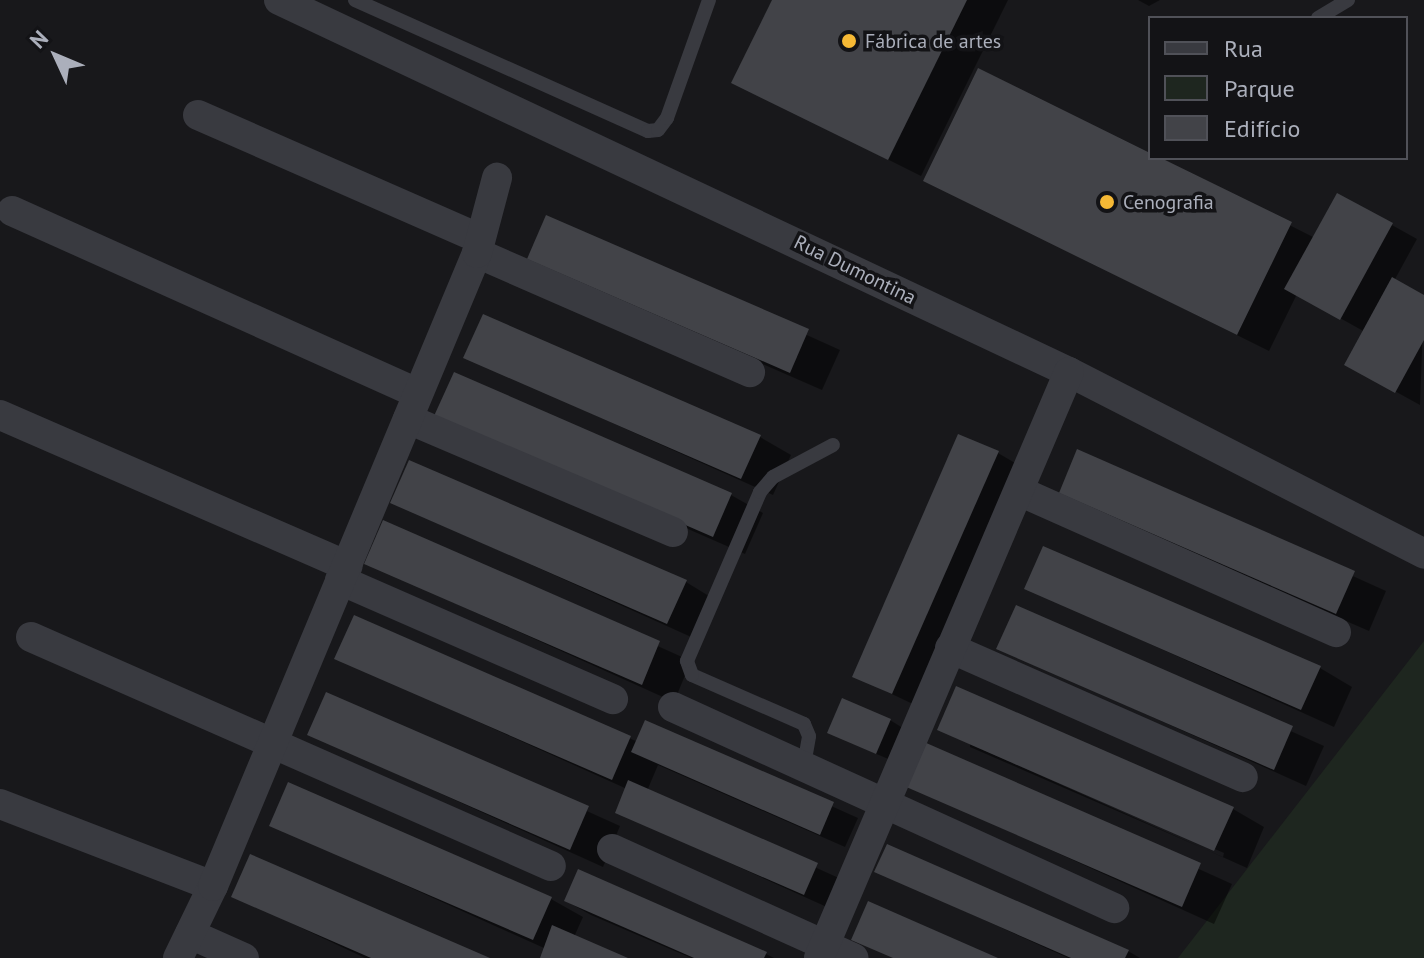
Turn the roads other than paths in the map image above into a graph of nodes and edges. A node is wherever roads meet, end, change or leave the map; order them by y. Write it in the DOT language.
graph roads {
  1 [pos="279,0"];
  2 [pos="355,0"];
  3 [pos="709,0"];
  4 [pos="1348,0"];
  5 [pos="1321,16"];
  6 [pos="198,115"];
  7 [pos="497,178"];
  8 [pos="12,211"];
  9 [pos="477,246"];
  10 [pos="750,372"];
  11 [pos="1069,372"];
  12 [pos="413,406"];
  13 [pos="0,415"];
  14 [pos="833,445"];
  15 [pos="1019,491"];
  16 [pos="673,532"];
  17 [pos="1424,554"];
  18 [pos="344,573"];
  19 [pos="1336,632"];
  20 [pos="31,637"];
  21 [pos="950,648"];
  22 [pos="613,699"];
  23 [pos="673,707"];
  24 [pos="272,745"];
  25 [pos="804,765"];
  26 [pos="1243,777"];
  27 [pos="883,801"];
  28 [pos="0,804"];
  29 [pos="612,849"];
  30 [pos="551,866"];
  31 [pos="213,886"];
  32 [pos="1114,908"];
  33 [pos="184,946"];
  34 [pos="822,952"];
  35 [pos="244,958"];
  36 [pos="853,958"];
  1 -- 11 [label="street, Rua Dumontina"];
  2 -- 3 [label="lane"];
  4 -- 5 [label="lane"];
  6 -- 9 [label="street"];
  7 -- 9 [label="street"];
  8 -- 12 [label="street"];
  9 -- 10 [label="street"];
  9 -- 12 [label="street"];
  11 -- 15 [label="street"];
  11 -- 17 [label="street, Rua Dumontina"];
  12 -- 16 [label="street"];
  12 -- 18 [label="street"];
  13 -- 18 [label="street"];
  14 -- 25 [label="lane"];
  15 -- 19 [label="street"];
  15 -- 21 [label="street"];
  18 -- 22 [label="street"];
  18 -- 24 [label="street"];
  20 -- 24 [label="street"];
  21 -- 26 [label="street"];
  21 -- 27 [label="street"];
  23 -- 25 [label="street"];
  24 -- 30 [label="street"];
  24 -- 31 [label="street"];
  25 -- 27 [label="street"];
  27 -- 32 [label="street"];
  27 -- 34 [label="street"];
  28 -- 31 [label="street"];
  29 -- 34 [label="street"];
  31 -- 33 [label="street"];
  33 -- 35 [label="street"];
  34 -- 36 [label="street"];
}
